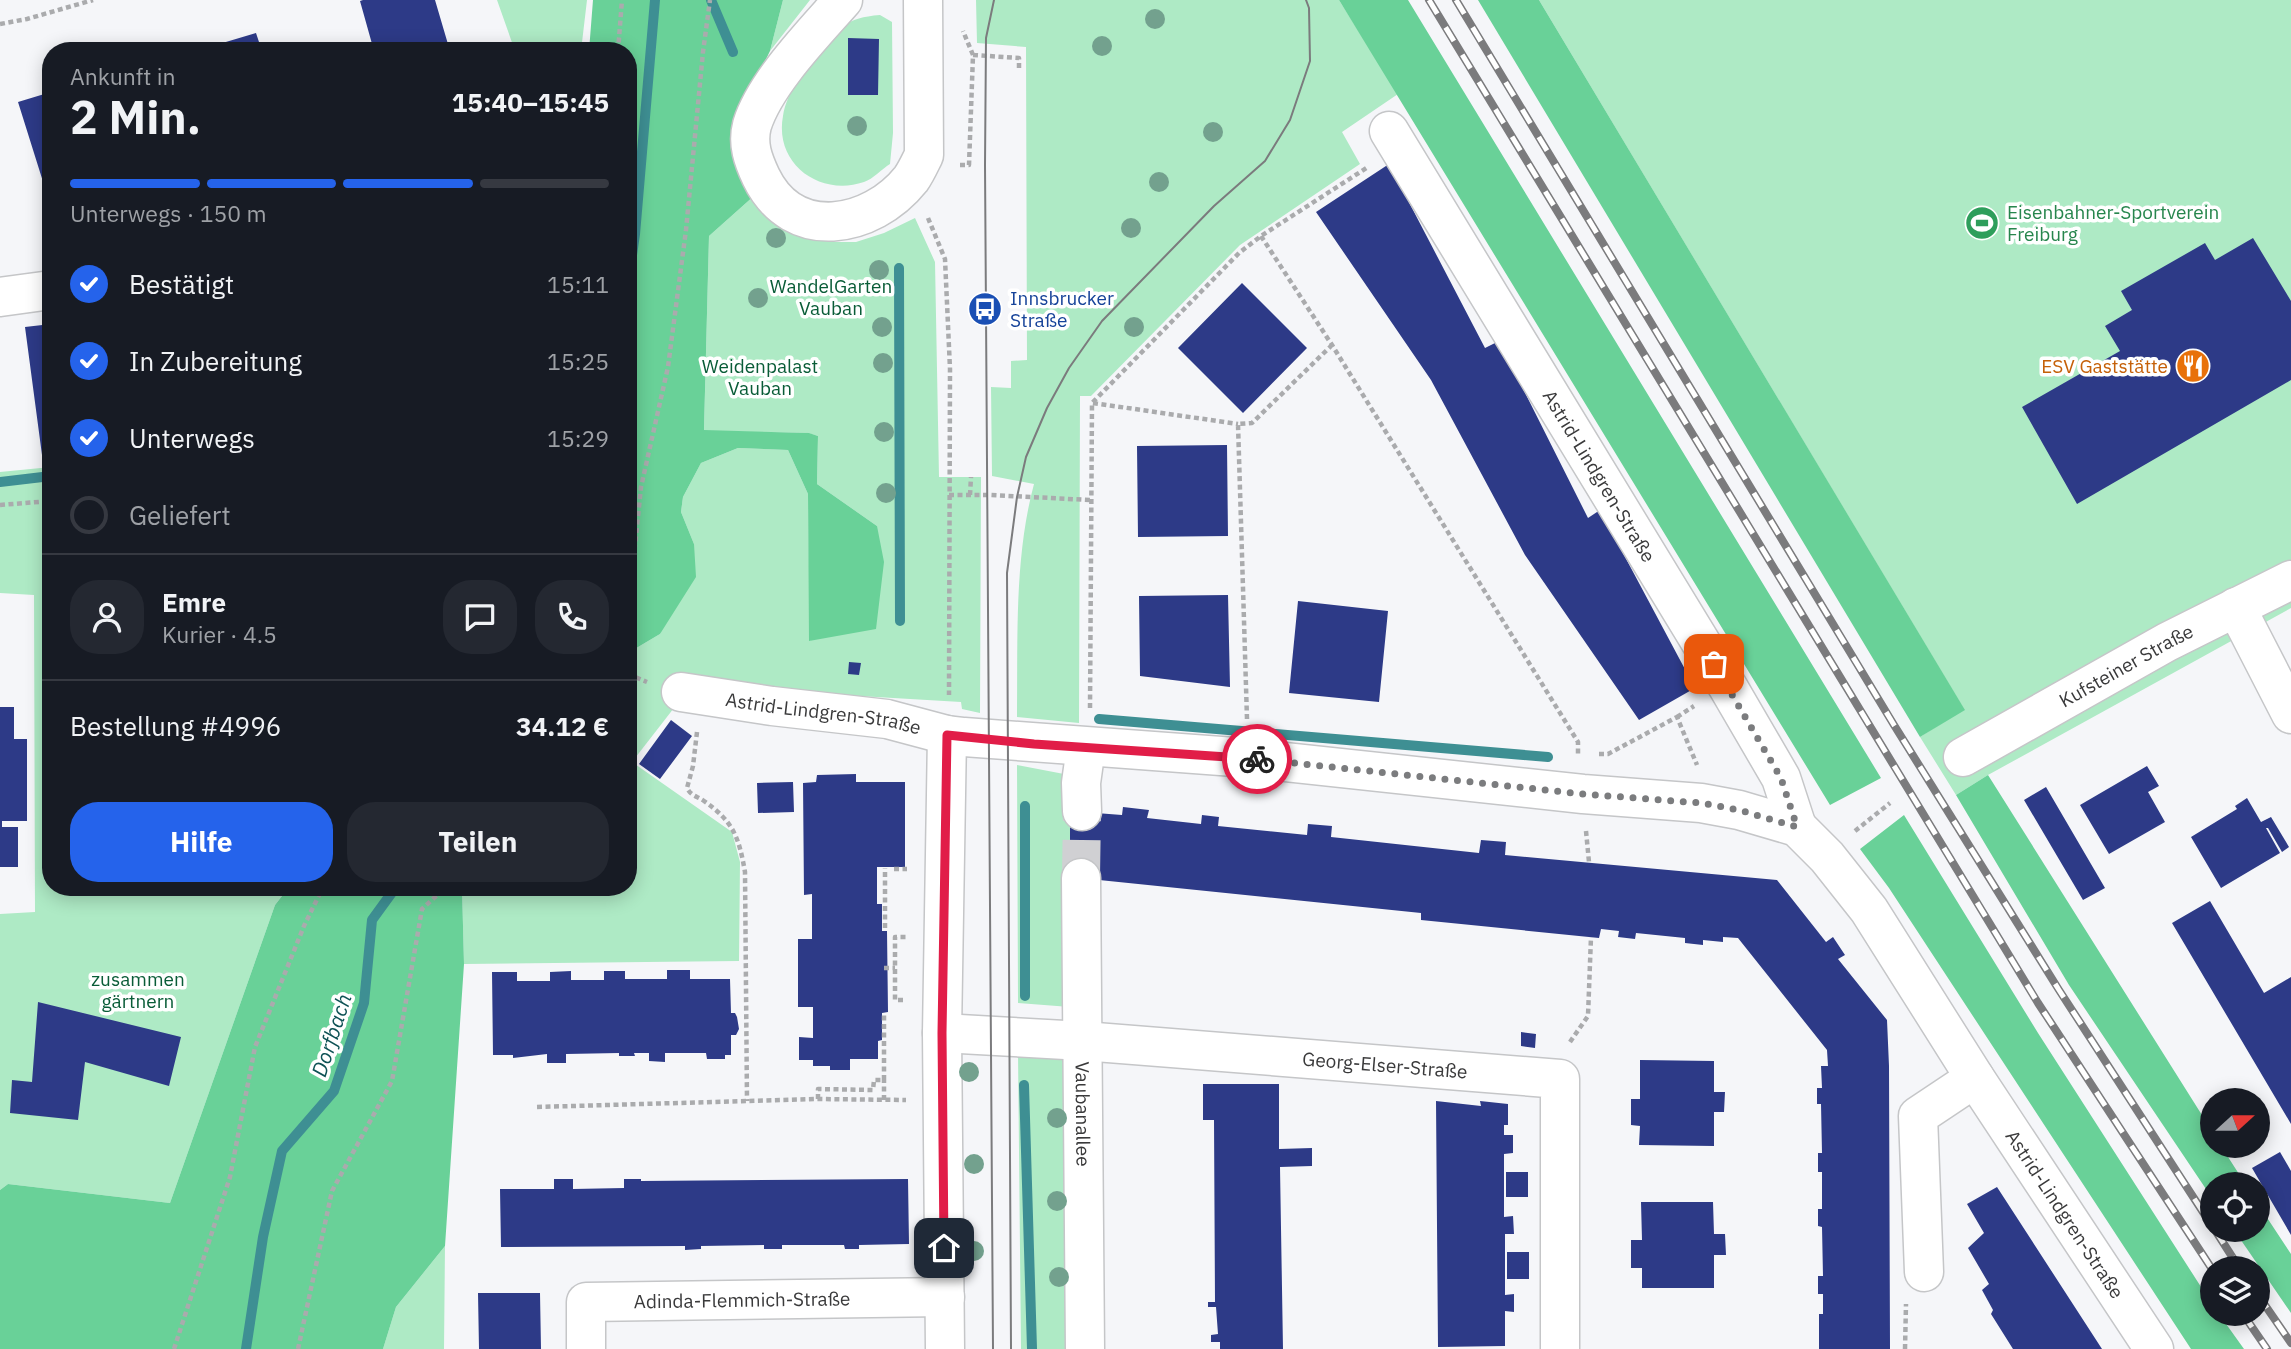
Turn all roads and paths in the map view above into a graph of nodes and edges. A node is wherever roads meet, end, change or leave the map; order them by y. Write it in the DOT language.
graph roads {
  1 [pos="93,0"];
  2 [pos="622,0"];
  3 [pos="710,0"];
  4 [pos="843,0"];
  5 [pos="923,0"];
  6 [pos="0,24"];
  7 [pos="619,42"];
  8 [pos="973,55"];
  9 [pos="1018,68"];
  10 [pos="1394,140"];
  11 [pos="913,198"];
  12 [pos="1261,236"];
  13 [pos="42,291"];
  14 [pos="0,296"];
  15 [pos="1332,345"];
  16 [pos="958,368"];
  17 [pos="950,369"];
  18 [pos="1092,403"];
  19 [pos="1238,424"];
  20 [pos="971,477"];
  21 [pos="949,495"];
  22 [pos="970,495"];
  23 [pos="1090,500"];
  24 [pos="42,502"];
  25 [pos="0,505"];
  26 [pos="637,526"];
  27 [pos="2291,580"];
  28 [pos="2236,607"];
  29 [pos="681,692"];
  30 [pos="2291,714"];
  31 [pos="1247,715"];
  32 [pos="947,735"];
  33 [pos="1086,747"];
  34 [pos="1578,754"];
  35 [pos="1963,757"];
  36 [pos="693,766"];
  37 [pos="1583,794"];
  38 [pos="1701,803"];
  39 [pos="1082,811"];
  40 [pos="1797,827"];
  41 [pos="885,868"];
  42 [pos="1081,878"];
  43 [pos="319,896"];
  44 [pos="436,896"];
  45 [pos="884,928"];
  46 [pos="1591,937"];
  47 [pos="895,942"];
  48 [pos="884,968"];
  49 [pos="895,968"];
  50 [pos="895,995"];
  51 [pos="884,1014"];
  52 [pos="942,1033"];
  53 [pos="1083,1041"];
  54 [pos="1975,1078"];
  55 [pos="1560,1079"];
  56 [pos="884,1080"];
  57 [pos="818,1099"];
  58 [pos="884,1100"];
  59 [pos="942,1100"];
  60 [pos="747,1101"];
  61 [pos="537,1107"];
  62 [pos="1923,1272"];
  63 [pos="945,1297"];
  64 [pos="174,1349"];
  65 [pos="298,1349"];
  66 [pos="586,1349"];
  67 [pos="945,1349"];
  68 [pos="1085,1349"];
  69 [pos="1560,1349"];
  70 [pos="2154,1349"];
  1 -- 6 [label="path"];
  2 -- 7 [label="path"];
  3 -- 26 [label="path"];
  4 -- 11 [label="street"];
  5 -- 11 [label="street"];
  8 -- 9 [label="path"];
  10 -- 12 [label="path"];
  10 -- 40 [label="street, Astrid-Lindgren-Straße"];
  11 -- 17 [label="path"];
  12 -- 15 [label="path"];
  12 -- 18 [label="path"];
  13 -- 14 [label="street"];
  15 -- 19 [label="path"];
  15 -- 34 [label="path"];
  16 -- 17 [label="path"];
  17 -- 21 [label="path"];
  18 -- 19 [label="path"];
  18 -- 23 [label="path"];
  19 -- 31 [label="path"];
  20 -- 22 [label="path"];
  21 -- 22 [label="path"];
  21 -- 32 [label="path"];
  22 -- 23 [label="path"];
  23 -- 33 [label="path"];
  24 -- 25 [label="path"];
  27 -- 28 [label="street, Kufsteiner Straße"];
  28 -- 30 [label="street"];
  28 -- 35 [label="street, Kufsteiner Straße"];
  29 -- 32 [label="street, Astrid-Lindgren-Straße"];
  32 -- 33 [label="street, Astrid-Lindgren-Straße"];
  32 -- 52 [label="street"];
  33 -- 37 [label="street, Astrid-Lindgren-Straße"];
  33 -- 39 [label="street"];
  34 -- 37 [label="path"];
  34 -- 38 [label="path"];
  36 -- 60 [label="path"];
  37 -- 38 [label="street, Astrid-Lindgren-Straße"];
  38 -- 40 [label="street, Astrid-Lindgren-Straße"];
  40 -- 54 [label="street, Astrid-Lindgren-Straße"];
  41 -- 45 [label="path"];
  42 -- 53 [label="street, Vaubanallee"];
  43 -- 64 [label="path"];
  44 -- 65 [label="path"];
  46 -- 55 [label="path"];
  47 -- 49 [label="path"];
  48 -- 49 [label="path"];
  49 -- 50 [label="path"];
  51 -- 56 [label="path"];
  52 -- 53 [label="street, Georg-Elser-Straße"];
  52 -- 59 [label="street"];
  53 -- 55 [label="street, Georg-Elser-Straße"];
  53 -- 68 [label="street, Vaubanallee"];
  54 -- 62 [label="street"];
  54 -- 70 [label="street, Astrid-Lindgren-Straße"];
  55 -- 69 [label="street"];
  56 -- 57 [label="path"];
  56 -- 58 [label="path"];
  57 -- 58 [label="path"];
  57 -- 60 [label="path"];
  58 -- 59 [label="path"];
  59 -- 63 [label="street"];
  60 -- 61 [label="path"];
  63 -- 66 [label="street, Adinda-Flemmich-Straße"];
  63 -- 67 [label="street"];
}
